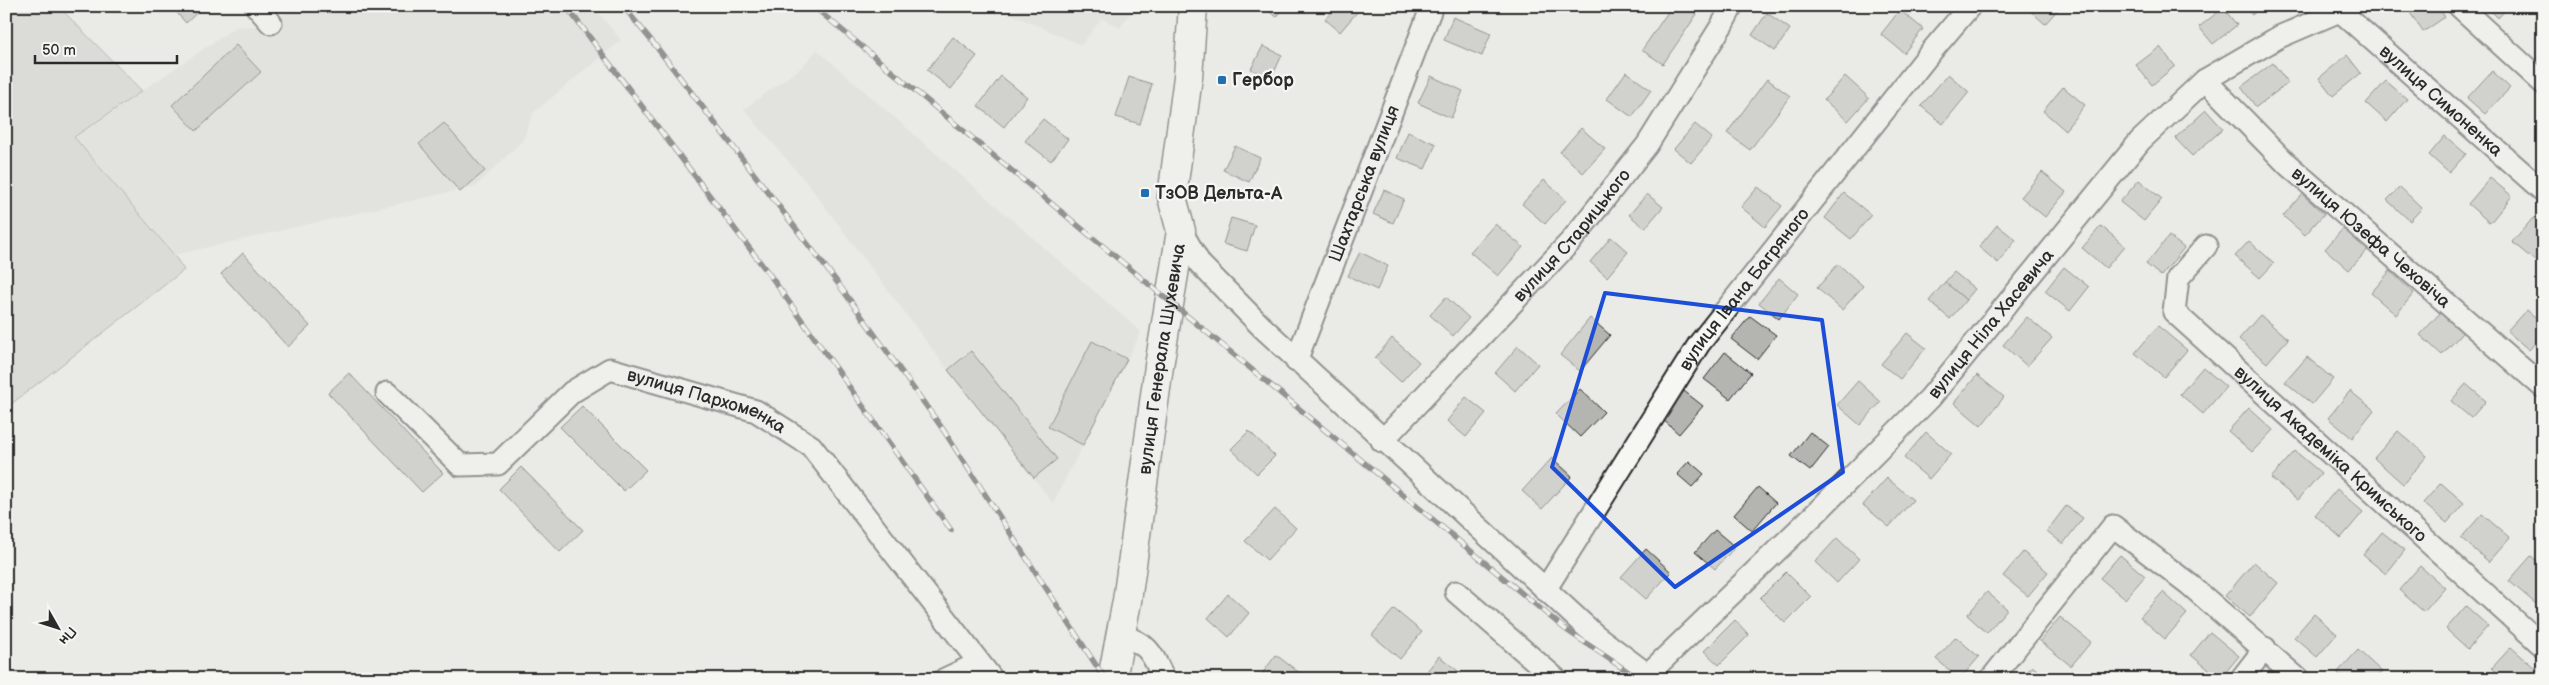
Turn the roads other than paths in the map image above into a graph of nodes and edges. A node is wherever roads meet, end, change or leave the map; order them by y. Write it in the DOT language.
graph roads {
  1 [pos="256,6"];
  2 [pos="1192,6"];
  3 [pos="1432,6"];
  4 [pos="1732,6"];
  5 [pos="1970,6"];
  6 [pos="2459,6"];
  7 [pos="2345,9"];
  8 [pos="271,23"];
  9 [pos="2205,80"];
  10 [pos="2543,83"];
  11 [pos="2543,191"];
  12 [pos="1181,231"];
  13 [pos="2206,246"];
  14 [pos="1296,361"];
  15 [pos="2543,387"];
  16 [pos="387,393"];
  17 [pos="1382,440"];
  18 [pos="1545,590"];
  19 [pos="1456,592"];
  20 [pos="2543,646"];
  21 [pos="2265,648"];
  22 [pos="1117,656"];
  23 [pos="985,671"];
  24 [pos="1654,676"];
  25 [pos="944,679"];
  26 [pos="1164,679"];
  27 [pos="1556,679"];
  28 [pos="1991,679"];
  29 [pos="2241,679"];
  30 [pos="2298,679"];
  1 -- 8 [label="street"];
  2 -- 12 [label="street, вулиця Генерала Шухевича"];
  3 -- 14 [label="street, Шахтарська вулиця"];
  4 -- 17 [label="street, вулиця Старицького"];
  5 -- 18 [label="street, вулиця Івана Багряного"];
  6 -- 10 [label="street"];
  7 -- 9 [label="street, вулиця Ніла Хасевича"];
  7 -- 11 [label="street, вулиця Симоненка"];
  9 -- 15 [label="street, вулиця Юзефа Чеховіча"];
  9 -- 24 [label="street, вулиця Ніла Хасевича"];
  12 -- 14 [label="street"];
  12 -- 22 [label="street, вулиця Генерала Шухевича"];
  13 -- 20 [label="street, вулиця Академіка Кримського"];
  14 -- 17 [label="street"];
  16 -- 23 [label="street, вулиця Пархоменка"];
  17 -- 18 [label="street"];
  18 -- 24 [label="street"];
  19 -- 27 [label="street"];
  21 -- 28 [label="street"];
  21 -- 29 [label="street"];
  21 -- 30 [label="street"];
  22 -- 26 [label="street"];
  23 -- 25 [label="street"];
}
